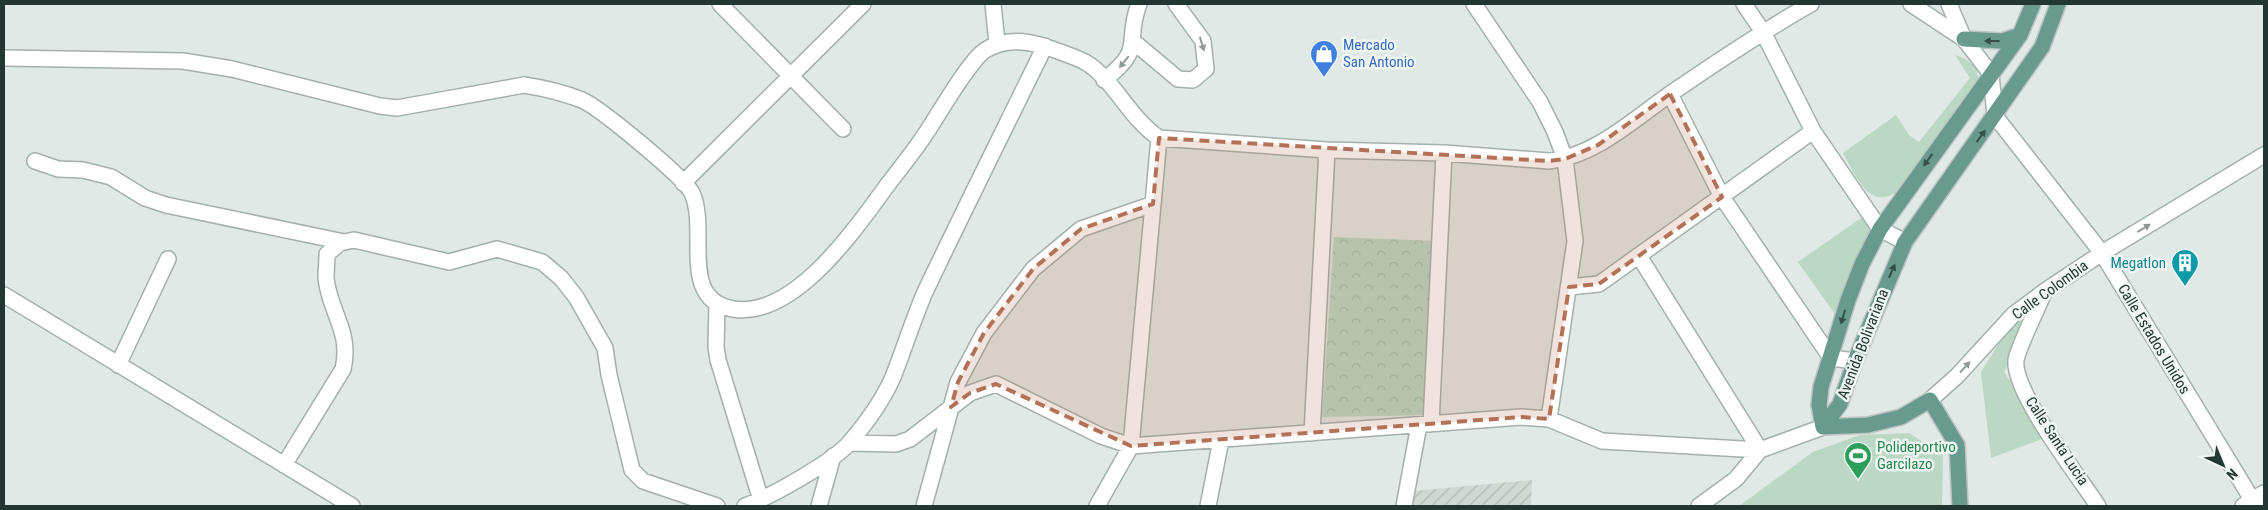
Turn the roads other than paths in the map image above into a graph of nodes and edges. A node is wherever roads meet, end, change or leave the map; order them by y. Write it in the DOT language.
graph roads {
  1 [pos="720,4"];
  2 [pos="863,4"];
  3 [pos="993,4"];
  4 [pos="1139,4"];
  5 [pos="1176,4"];
  6 [pos="1474,4"];
  7 [pos="1744,4"];
  8 [pos="1810,4"];
  9 [pos="1911,4"];
  10 [pos="1949,4"];
  11 [pos="2033,4"];
  12 [pos="2058,4"];
  13 [pos="1763,32"];
  14 [pos="2020,35"];
  15 [pos="1964,40"];
  16 [pos="1134,42"];
  17 [pos="997,43"];
  18 [pos="1045,46"];
  19 [pos="4,58"];
  20 [pos="1991,74"];
  21 [pos="790,76"];
  22 [pos="1104,80"];
  23 [pos="1670,94"];
  24 [pos="1995,116"];
  25 [pos="842,129"];
  26 [pos="1813,130"];
  27 [pos="1159,138"];
  28 [pos="1327,150"];
  29 [pos="1444,153"];
  30 [pos="2264,155"];
  31 [pos="1565,159"];
  32 [pos="35,161"];
  33 [pos="683,183"];
  34 [pos="1722,197"];
  35 [pos="1153,204"];
  36 [pos="1880,229"];
  37 [pos="344,242"];
  38 [pos="1905,242"];
  39 [pos="2102,253"];
  40 [pos="1639,256"];
  41 [pos="168,259"];
  42 [pos="1569,286"];
  43 [pos="2045,291"];
  44 [pos="4,295"];
  45 [pos="717,304"];
  46 [pos="1831,358"];
  47 [pos="1855,361"];
  48 [pos="118,364"];
  49 [pos="1930,400"];
  50 [pos="951,407"];
  51 [pos="1549,419"];
  52 [pos="1425,424"];
  53 [pos="1823,427"];
  54 [pos="1312,433"];
  55 [pos="1221,440"];
  56 [pos="850,443"];
  57 [pos="1131,446"];
  58 [pos="1760,450"];
  59 [pos="832,456"];
  60 [pos="284,465"];
  61 [pos="761,500"];
  62 [pos="2254,501"];
  63 [pos="1962,503"];
  64 [pos="352,506"];
  65 [pos="717,506"];
  66 [pos="745,506"];
  67 [pos="819,506"];
  68 [pos="924,506"];
  69 [pos="1097,506"];
  70 [pos="1208,506"];
  71 [pos="1404,506"];
  72 [pos="1699,506"];
  73 [pos="2098,506"];
  1 -- 21 [label="street"];
  2 -- 21 [label="street"];
  3 -- 17 [label="street"];
  4 -- 16 [label="street"];
  5 -- 16 [label="street, one-way"];
  6 -- 31 [label="street"];
  7 -- 13 [label="street"];
  8 -- 13 [label="street"];
  9 -- 15 [label="street"];
  10 -- 15 [label="street"];
  11 -- 14 [label="main road, Avenida Bolivariana"];
  12 -- 24 [label="main road, Avenida Bolivariana"];
  13 -- 23 [label="street"];
  13 -- 26 [label="street"];
  14 -- 15 [label="main road, one-way"];
  14 -- 20 [label="main road, Avenida Bolivariana"];
  15 -- 20 [label="street"];
  16 -- 22 [label="street, one-way"];
  17 -- 18 [label="street"];
  17 -- 45 [label="street"];
  18 -- 22 [label="street"];
  18 -- 56 [label="street"];
  19 -- 33 [label="street"];
  20 -- 24 [label="street"];
  20 -- 36 [label="main road, Avenida Bolivariana, one-way"];
  21 -- 25 [label="street"];
  21 -- 33 [label="street"];
  22 -- 27 [label="street"];
  23 -- 31 [label="street"];
  23 -- 34 [label="street"];
  38 -- 24 [label="main road, Avenida Bolivariana, one-way"];
  24 -- 39 [label="street, Calle Estados Unidos"];
  26 -- 34 [label="street"];
  26 -- 36 [label="street"];
  27 -- 28 [label="street"];
  27 -- 35 [label="street"];
  28 -- 29 [label="street"];
  28 -- 54 [label="street"];
  29 -- 31 [label="street"];
  29 -- 52 [label="street"];
  39 -- 30 [label="street, Calle Colombia, one-way"];
  31 -- 42 [label="street"];
  32 -- 37 [label="street"];
  33 -- 45 [label="street"];
  34 -- 40 [label="street"];
  34 -- 46 [label="street"];
  35 -- 50 [label="street"];
  35 -- 57 [label="street"];
  36 -- 38 [label="street"];
  36 -- 46 [label="main road, Avenida Bolivariana, one-way"];
  37 -- 60 [label="street"];
  37 -- 65 [label="street"];
  47 -- 38 [label="main road, Avenida Bolivariana, one-way"];
  39 -- 43 [label="street, Calle Colombia"];
  39 -- 62 [label="street, Calle Estados Unidos"];
  40 -- 42 [label="street"];
  40 -- 58 [label="street"];
  41 -- 48 [label="street"];
  42 -- 51 [label="street"];
  49 -- 43 [label="street, Calle Colombia, one-way"];
  43 -- 73 [label="street, Calle Santa Lucia"];
  44 -- 48 [label="street"];
  45 -- 61 [label="street"];
  46 -- 47 [label="street"];
  46 -- 53 [label="main road, Avenida Bolivariana"];
  47 -- 53 [label="main road, Avenida Bolivariana"];
  48 -- 60 [label="street"];
  49 -- 53 [label="main road, Calle Colombia"];
  49 -- 63 [label="main road"];
  50 -- 56 [label="street"];
  50 -- 57 [label="street"];
  50 -- 68 [label="street"];
  51 -- 52 [label="street"];
  51 -- 58 [label="street"];
  52 -- 54 [label="street"];
  52 -- 71 [label="street"];
  53 -- 58 [label="street, Calle Colombia"];
  54 -- 55 [label="street"];
  55 -- 57 [label="street"];
  55 -- 70 [label="street"];
  56 -- 59 [label="street"];
  57 -- 69 [label="street"];
  58 -- 72 [label="street"];
  59 -- 61 [label="street"];
  59 -- 67 [label="street"];
  60 -- 64 [label="street"];
  61 -- 66 [label="street"];
}
